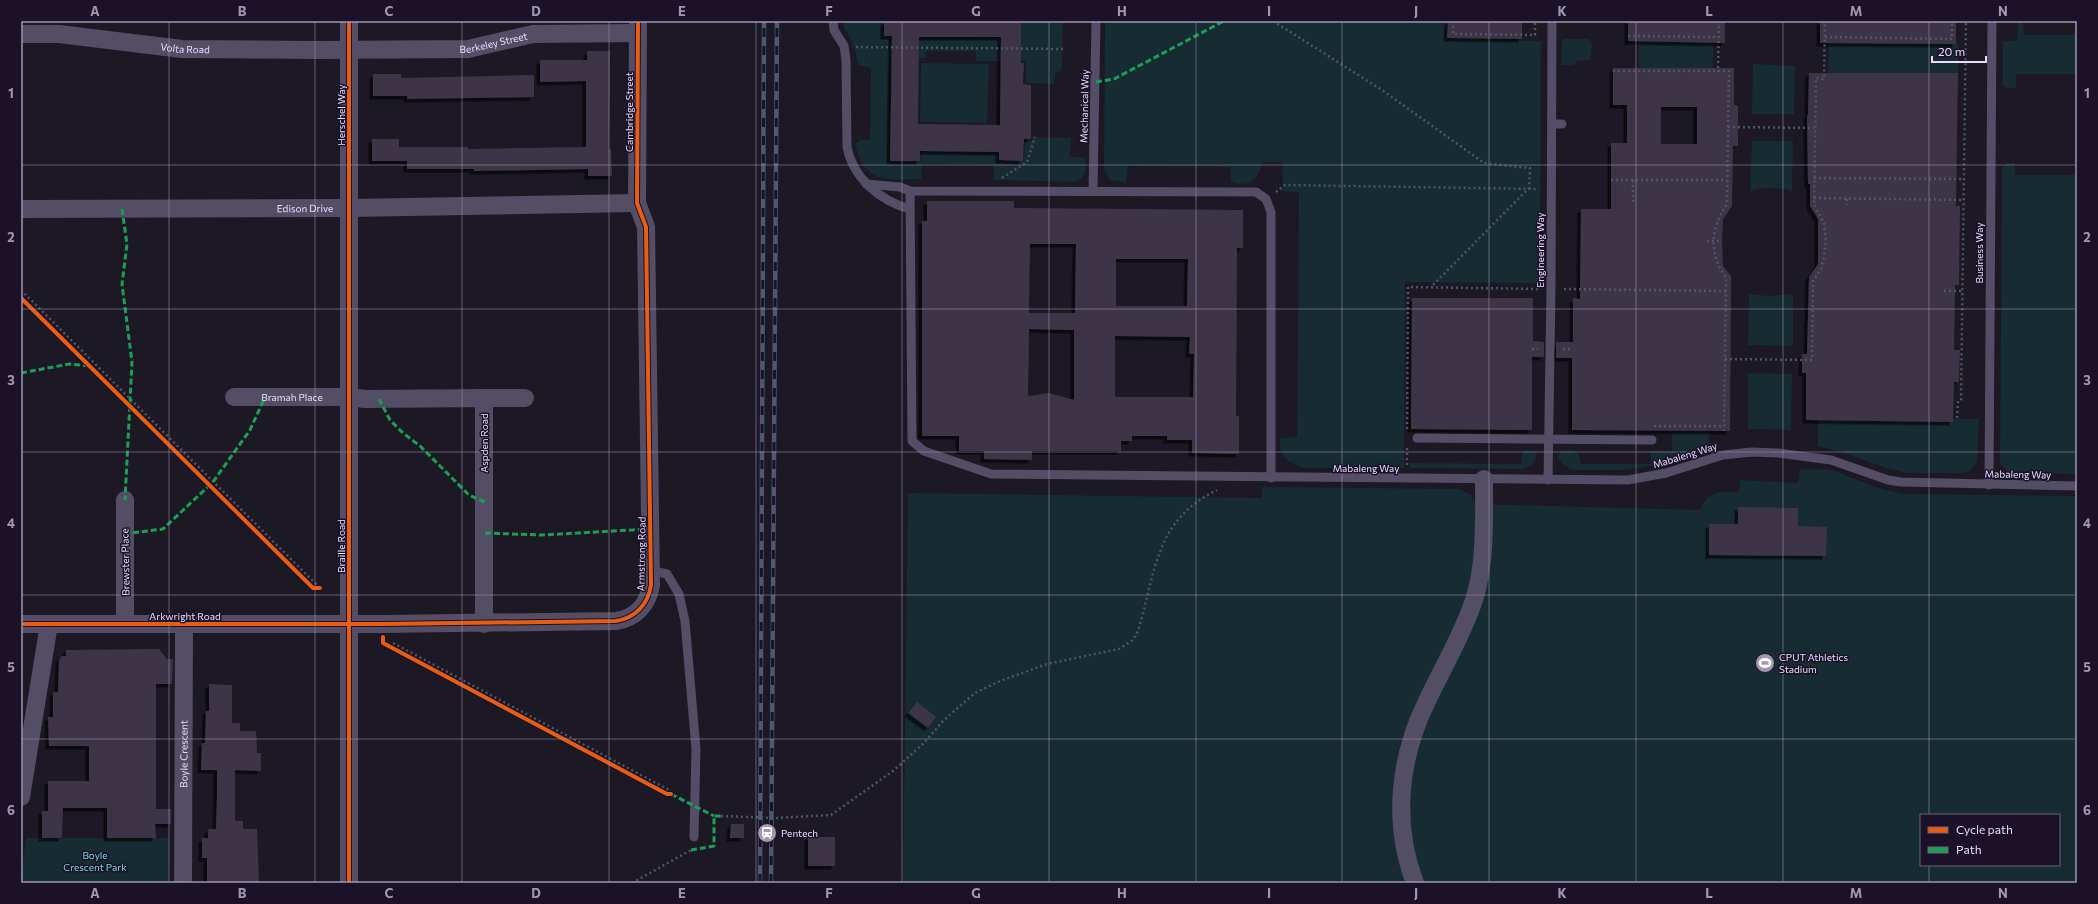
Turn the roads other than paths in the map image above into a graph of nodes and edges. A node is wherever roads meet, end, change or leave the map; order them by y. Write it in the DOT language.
graph roads {
  1 [pos="349,21"];
  2 [pos="832,21"];
  3 [pos="1096,21"];
  4 [pos="1552,21"];
  5 [pos="1992,21"];
  6 [pos="638,27"];
  7 [pos="21,34"];
  8 [pos="349,49"];
  9 [pos="1552,124"];
  10 [pos="1562,124"];
  11 [pos="866,184"];
  12 [pos="910,191"];
  13 [pos="1094,191"];
  14 [pos="637,203"];
  15 [pos="350,208"];
  16 [pos="21,209"];
  17 [pos="910,209"];
  18 [pos="234,397"];
  19 [pos="350,397"];
  20 [pos="484,398"];
  21 [pos="524,398"];
  22 [pos="1417,438"];
  23 [pos="1549,440"];
  24 [pos="1652,440"];
  25 [pos="1271,478"];
  26 [pos="1484,479"];
  27 [pos="1548,480"];
  28 [pos="1989,485"];
  29 [pos="2077,486"];
  30 [pos="124,500"];
  31 [pos="650,570"];
  32 [pos="350,623"];
  33 [pos="21,624"];
  34 [pos="49,624"];
  35 [pos="125,624"];
  36 [pos="484,624"];
  37 [pos="184,625"];
  38 [pos="21,797"];
  39 [pos="694,837"];
  40 [pos="183,883"];
  41 [pos="349,883"];
  42 [pos="1415,883"];
  1 -- 8 [label="street, Herschel Way"];
  2 -- 11 [label="lane"];
  3 -- 13 [label="lane, Mechanical Way"];
  4 -- 9 [label="lane, Engineering Way"];
  5 -- 28 [label="lane, Business Way"];
  6 -- 8 [label="street, Berkeley Street"];
  6 -- 14 [label="street, Cambridge Street"];
  7 -- 8 [label="street, Volta Road"];
  8 -- 15 [label="street, Herschel Way"];
  9 -- 10 [label="lane"];
  9 -- 23 [label="lane, Engineering Way"];
  11 -- 12 [label="lane"];
  11 -- 17 [label="lane"];
  12 -- 13 [label="lane"];
  12 -- 17 [label="lane, Mabaleng Way"];
  13 -- 25 [label="lane"];
  14 -- 15 [label="street, Edison Drive"];
  14 -- 31 [label="street, Armstrong Road"];
  15 -- 16 [label="street, Edison Drive"];
  15 -- 19 [label="street, Braille Road"];
  17 -- 25 [label="lane, Mabaleng Way"];
  18 -- 19 [label="street, Bramah Place"];
  19 -- 20 [label="street"];
  19 -- 32 [label="street, Braille Road"];
  20 -- 21 [label="street"];
  20 -- 36 [label="street, Aspden Road"];
  22 -- 23 [label="lane"];
  23 -- 24 [label="lane"];
  23 -- 27 [label="lane, Engineering Way"];
  25 -- 26 [label="lane, Mabaleng Way"];
  26 -- 27 [label="lane, Mabaleng Way"];
  26 -- 42 [label="street"];
  27 -- 28 [label="lane, Mabaleng Way"];
  28 -- 29 [label="lane, Mabaleng Way"];
  30 -- 35 [label="street, Brewster Place"];
  31 -- 36 [label="street, Armstrong Road"];
  31 -- 39 [label="lane"];
  32 -- 36 [label="street, Armstrong Road"];
  32 -- 37 [label="street, Arkwright Road"];
  32 -- 41 [label="street, Braille Road"];
  33 -- 34 [label="street, Arkwright Road"];
  34 -- 35 [label="street, Arkwright Road"];
  34 -- 38 [label="street"];
  35 -- 37 [label="street, Arkwright Road"];
  37 -- 40 [label="street, Boyle Crescent"];
}
